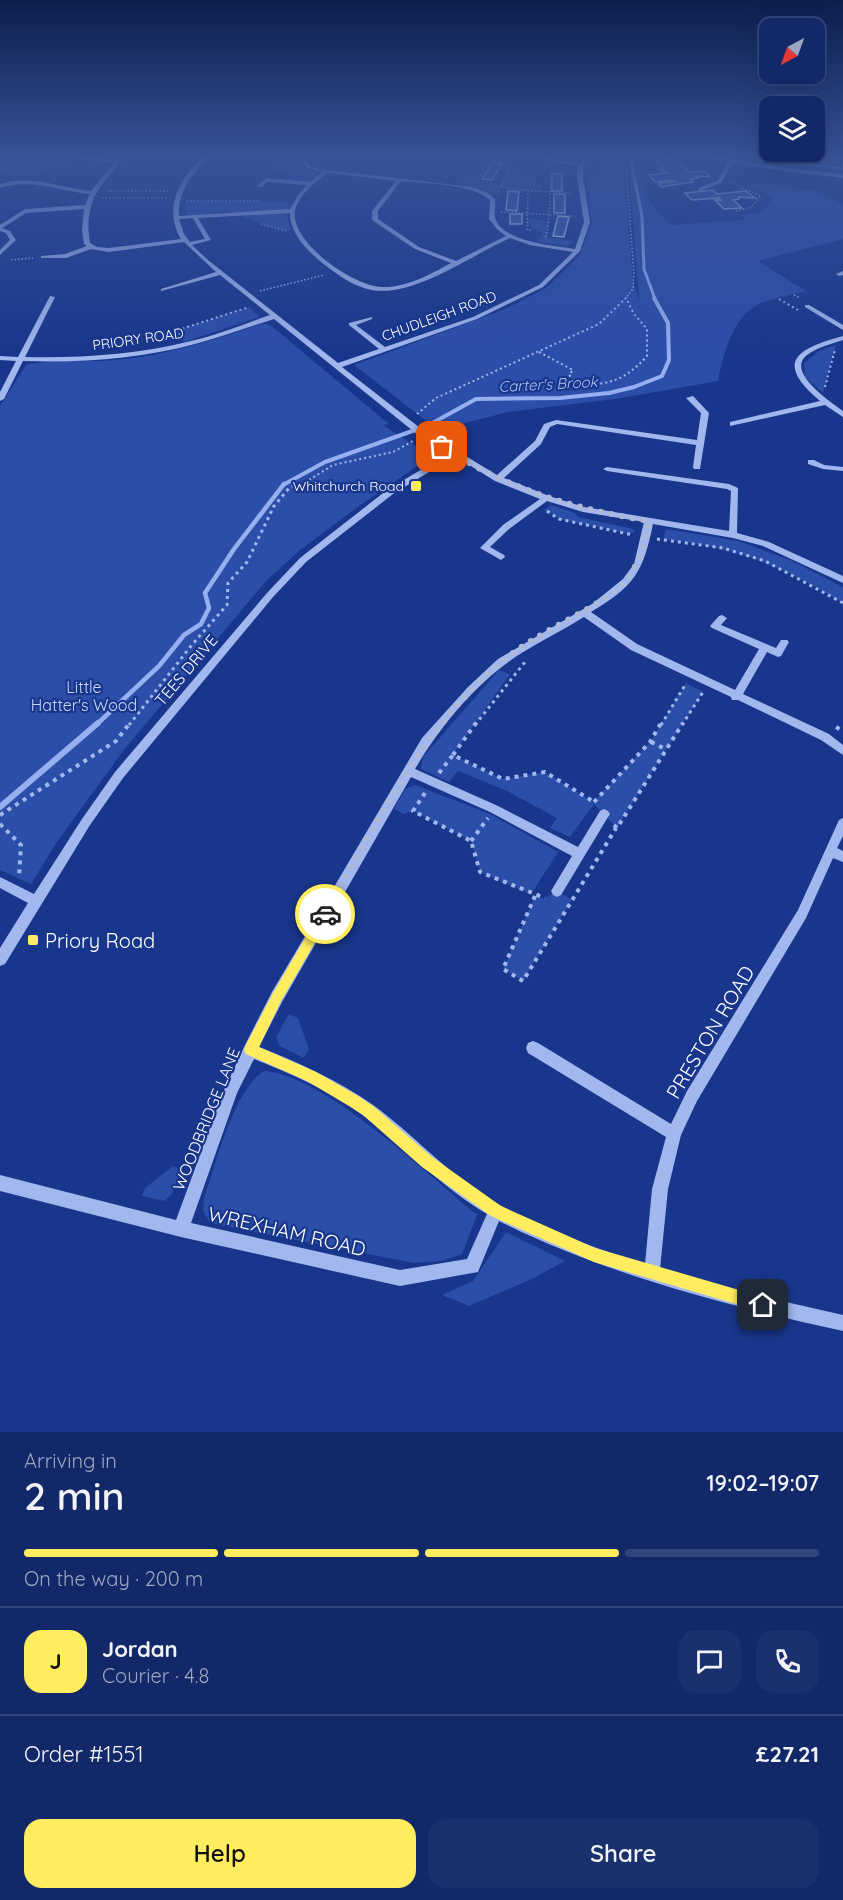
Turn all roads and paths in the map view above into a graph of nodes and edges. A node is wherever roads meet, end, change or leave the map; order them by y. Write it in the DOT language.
graph roads {
  1 [pos="85,222"];
  2 [pos="178,222"];
  3 [pos="198,222"];
  4 [pos="293,222"];
  5 [pos="378,222"];
  6 [pos="494,222"];
  7 [pos="527,222"];
  8 [pos="549,222"];
  9 [pos="587,222"];
  10 [pos="630,222"];
  11 [pos="0,228"];
  12 [pos="531,230"];
  13 [pos="510,236"];
  14 [pos="524,241"];
  15 [pos="187,242"];
  16 [pos="580,242"];
  17 [pos="90,247"];
  18 [pos="577,251"];
  19 [pos="0,253"];
  20 [pos="44,257"];
  21 [pos="11,260"];
  22 [pos="454,262"];
  23 [pos="339,270"];
  24 [pos="220,273"];
  25 [pos="163,290"];
  26 [pos="247,295"];
  27 [pos="52,297"];
  28 [pos="626,298"];
  29 [pos="259,304"];
  30 [pos="807,306"];
  31 [pos="275,316"];
  32 [pos="370,318"];
  33 [pos="843,328"];
  34 [pos="840,339"];
  35 [pos="185,345"];
  36 [pos="383,349"];
  37 [pos="539,351"];
  38 [pos="0,358"];
  39 [pos="21,360"];
  40 [pos="337,366"];
  41 [pos="690,398"];
  42 [pos="0,399"];
  43 [pos="824,400"];
  44 [pos="417,414"];
  45 [pos="843,415"];
  46 [pos="733,424"];
  47 [pos="420,436"];
  48 [pos="701,443"];
  49 [pos="453,454"];
  50 [pos="811,462"];
  51 [pos="697,467"];
  52 [pos="607,469"];
  53 [pos="843,469"];
  54 [pos="498,479"];
  55 [pos="546,498"];
  56 [pos="536,505"];
  57 [pos="649,521"];
  58 [pos="733,535"];
  59 [pos="646,537"];
  60 [pos="501,557"];
  61 [pos="841,576"];
  62 [pos="843,603"];
  63 [pos="584,612"];
  64 [pos="722,618"];
  65 [pos="784,642"];
  66 [pos="765,648"];
  67 [pos="531,656"];
  68 [pos="691,675"];
  69 [pos="708,683"];
  70 [pos="736,696"];
  71 [pos="650,742"];
  72 [pos="665,749"];
  73 [pos="843,751"];
  74 [pos="453,755"];
  75 [pos="408,771"];
  76 [pos="494,809"];
  77 [pos="604,814"];
  78 [pos="0,815"];
  79 [pos="0,824"];
  80 [pos="616,828"];
  81 [pos="841,832"];
  82 [pos="471,841"];
  83 [pos="580,854"];
  84 [pos="837,854"];
  85 [pos="0,882"];
  86 [pos="18,891"];
  87 [pos="557,891"];
  88 [pos="535,896"];
  89 [pos="36,901"];
  90 [pos="0,960"];
  91 [pos="533,1048"];
  92 [pos="250,1050"];
  93 [pos="674,1134"];
  94 [pos="0,1183"];
  95 [pos="496,1211"];
  96 [pos="181,1229"];
  97 [pos="652,1274"];
  98 [pos="843,1323"];
  1 -- 17 [label="street"];
  2 -- 15 [label="street"];
  3 -- 15 [label="street"];
  4 -- 23 [label="street"];
  5 -- 22 [label="street"];
  6 -- 13 [label="street"];
  7 -- 12 [label="path"];
  8 -- 16 [label="path"];
  9 -- 16 [label="street, CHUDLEIGH ROAD"];
  10 -- 28 [label="path"];
  11 -- 19 [label="street"];
  12 -- 14 [label="street"];
  13 -- 14 [label="street"];
  13 -- 22 [label="street"];
  14 -- 18 [label="street"];
  15 -- 17 [label="street"];
  15 -- 24 [label="street"];
  16 -- 18 [label="street, CHUDLEIGH ROAD"];
  17 -- 20 [label="street"];
  18 -- 36 [label="street, CHUDLEIGH ROAD"];
  20 -- 21 [label="path"];
  22 -- 23 [label="street"];
  23 -- 26 [label="path"];
  24 -- 25 [label="street"];
  24 -- 26 [label="street"];
  26 -- 29 [label="street"];
  27 -- 39 [label="street"];
  28 -- 37 [label="path"];
  28 -- 37 [label="path"];
  29 -- 31 [label="street"];
  29 -- 35 [label="path"];
  30 -- 33 [label="street"];
  31 -- 35 [label="street, PRIORY ROAD"];
  31 -- 40 [label="street"];
  32 -- 36 [label="street"];
  34 -- 43 [label="path"];
  34 -- 43 [label="street"];
  35 -- 39 [label="street, PRIORY ROAD"];
  36 -- 40 [label="street, CHUDLEIGH ROAD"];
  37 -- 44 [label="path"];
  38 -- 39 [label="street, PRIORY ROAD"];
  39 -- 42 [label="street"];
  40 -- 47 [label="street"];
  41 -- 48 [label="street"];
  43 -- 45 [label="street"];
  43 -- 46 [label="street"];
  47 -- 49 [label="street"];
  47 -- 78 [label="path"];
  48 -- 51 [label="street"];
  48 -- 54 [label="street"];
  49 -- 54 [label="street"];
  49 -- 89 [label="street, TEES DRIVE"];
  50 -- 53 [label="street"];
  52 -- 58 [label="street"];
  54 -- 55 [label="street"];
  55 -- 56 [label="street"];
  55 -- 57 [label="street"];
  56 -- 59 [label="path"];
  56 -- 60 [label="street"];
  57 -- 58 [label="street"];
  57 -- 59 [label="street, WOODBRIDGE LANE"];
  58 -- 61 [label="street"];
  59 -- 62 [label="path"];
  59 -- 63 [label="street, WOODBRIDGE LANE"];
  63 -- 68 [label="street"];
  63 -- 75 [label="street, WOODBRIDGE LANE"];
  64 -- 66 [label="street"];
  65 -- 66 [label="street"];
  66 -- 70 [label="street"];
  67 -- 74 [label="path"];
  68 -- 69 [label="street"];
  68 -- 71 [label="path"];
  69 -- 70 [label="street"];
  69 -- 72 [label="path"];
  70 -- 73 [label="street"];
  71 -- 72 [label="path"];
  71 -- 77 [label="path"];
  72 -- 80 [label="path"];
  75 -- 76 [label="street"];
  75 -- 92 [label="street, WOODBRIDGE LANE"];
  76 -- 82 [label="path"];
  76 -- 83 [label="street"];
  77 -- 80 [label="path"];
  77 -- 83 [label="street"];
  79 -- 86 [label="path"];
  80 -- 88 [label="path"];
  81 -- 84 [label="street, PRESTON ROAD"];
  83 -- 87 [label="street"];
  84 -- 93 [label="street, PRESTON ROAD"];
  85 -- 86 [label="street"];
  86 -- 89 [label="street"];
  89 -- 90 [label="street, TEES DRIVE"];
  91 -- 93 [label="street"];
  92 -- 95 [label="street"];
  92 -- 96 [label="street, WOODBRIDGE LANE"];
  93 -- 97 [label="street, PRESTON ROAD"];
  94 -- 96 [label="street, WREXHAM ROAD"];
  95 -- 96 [label="street, WREXHAM ROAD"];
  95 -- 97 [label="street"];
  97 -- 98 [label="street"];
}
